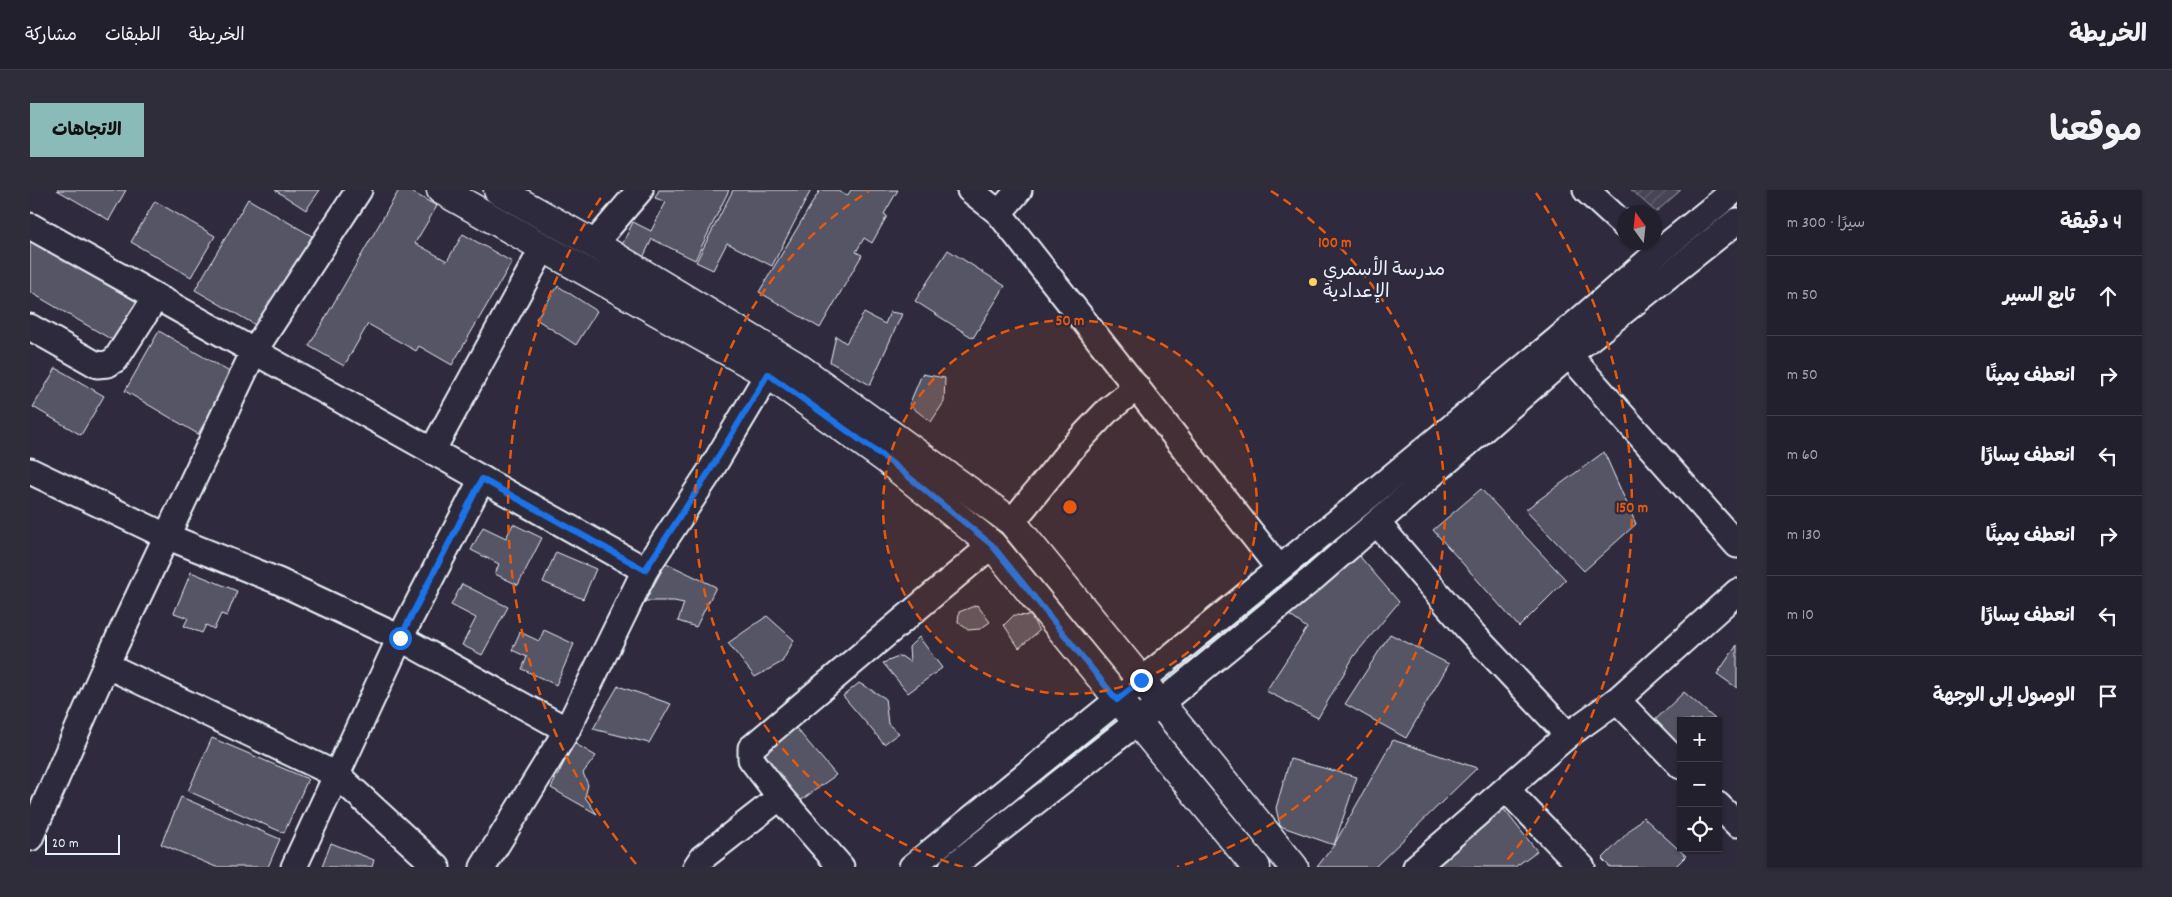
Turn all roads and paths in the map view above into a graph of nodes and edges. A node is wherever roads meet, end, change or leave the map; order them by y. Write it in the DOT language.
graph roads {
  1 [pos="359,190"];
  2 [pos="441,190"];
  3 [pos="498,190"];
  4 [pos="640,190"];
  5 [pos="970,190"];
  6 [pos="1019,190"];
  7 [pos="1586,190"];
  8 [pos="1735,190"];
  9 [pos="999,213"];
  10 [pos="1617,219"];
  11 [pos="1737,221"];
  12 [pos="30,226"];
  13 [pos="1662,240"];
  14 [pos="594,244"];
  15 [pos="543,248"];
  16 [pos="1648,250"];
  17 [pos="156,297"];
  18 [pos="30,327"];
  19 [pos="254,351"];
  20 [pos="1569,355"];
  21 [pos="768,374"];
  22 [pos="1137,388"];
  23 [pos="432,451"];
  24 [pos="30,471"];
  25 [pos="482,479"];
  26 [pos="1012,522"];
  27 [pos="1377,523"];
  28 [pos="166,536"];
  29 [pos="992,545"];
  30 [pos="1737,545"];
  31 [pos="1278,567"];
  32 [pos="645,570"];
  33 [pos="1737,592"];
  34 [pos="400,638"];
  35 [pos="106,665"];
  36 [pos="1141,680"];
  37 [pos="1117,700"];
  38 [pos="1618,700"];
  39 [pos="1160,703"];
  40 [pos="1136,723"];
  41 [pos="567,730"];
  42 [pos="1568,736"];
  43 [pos="1677,762"];
  44 [pos="337,775"];
  45 [pos="1507,790"];
  46 [pos="780,797"];
  47 [pos="1720,807"];
  48 [pos="1737,824"];
  49 [pos="30,838"];
  50 [pos="961,864"];
  51 [pos="294,867"];
  52 [pos="437,867"];
  53 [pos="483,867"];
  54 [pos="696,867"];
  55 [pos="842,867"];
  56 [pos="912,867"];
  57 [pos="1256,867"];
  58 [pos="1294,867"];
  59 [pos="1416,867"];
  60 [pos="1582,867"];
  1 -- 19 [label="street"];
  2 -- 15 [label="main road"];
  3 -- 14 [label="main road"];
  4 -- 14 [label="street"];
  5 -- 9 [label="street"];
  6 -- 9 [label="street"];
  7 -- 10 [label="street"];
  8 -- 13 [label="street"];
  9 -- 22 [label="street"];
  11 -- 20 [label="street"];
  12 -- 17 [label="street"];
  14 -- 26 [label="main road"];
  15 -- 21 [label="main road"];
  15 -- 23 [label="street"];
  16 -- 31 [label="street"];
  17 -- 18 [label="street"];
  17 -- 19 [label="street"];
  19 -- 23 [label="street"];
  19 -- 28 [label="street"];
  20 -- 27 [label="street"];
  20 -- 30 [label="street"];
  21 -- 29 [label="main road"];
  21 -- 32 [label="street"];
  22 -- 26 [label="street"];
  22 -- 31 [label="street"];
  23 -- 25 [label="street"];
  24 -- 28 [label="street"];
  25 -- 32 [label="street"];
  25 -- 34 [label="street"];
  26 -- 36 [label="main road"];
  27 -- 39 [label="street"];
  27 -- 42 [label="street"];
  28 -- 34 [label="street"];
  28 -- 35 [label="street"];
  29 -- 37 [label="main road"];
  29 -- 46 [label="street"];
  31 -- 36 [label="street"];
  32 -- 41 [label="street"];
  33 -- 38 [label="street"];
  34 -- 41 [label="street"];
  34 -- 44 [label="street"];
  35 -- 44 [label="street"];
  35 -- 49 [label="street"];
  36 -- 37 [label="street"];
  36 -- 39 [label="main road"];
  37 -- 40 [label="main road"];
  37 -- 56 [label="street"];
  38 -- 42 [label="street"];
  38 -- 43 [label="street"];
  39 -- 40 [label="street"];
  39 -- 58 [label="main road"];
  40 -- 50 [label="street"];
  40 -- 57 [label="main road"];
  41 -- 53 [label="street"];
  42 -- 45 [label="street"];
  44 -- 51 [label="street"];
  44 -- 52 [label="street"];
  45 -- 59 [label="street"];
  45 -- 60 [label="street"];
  46 -- 54 [label="street"];
  46 -- 55 [label="street"];
  47 -- 48 [label="street"];
}
